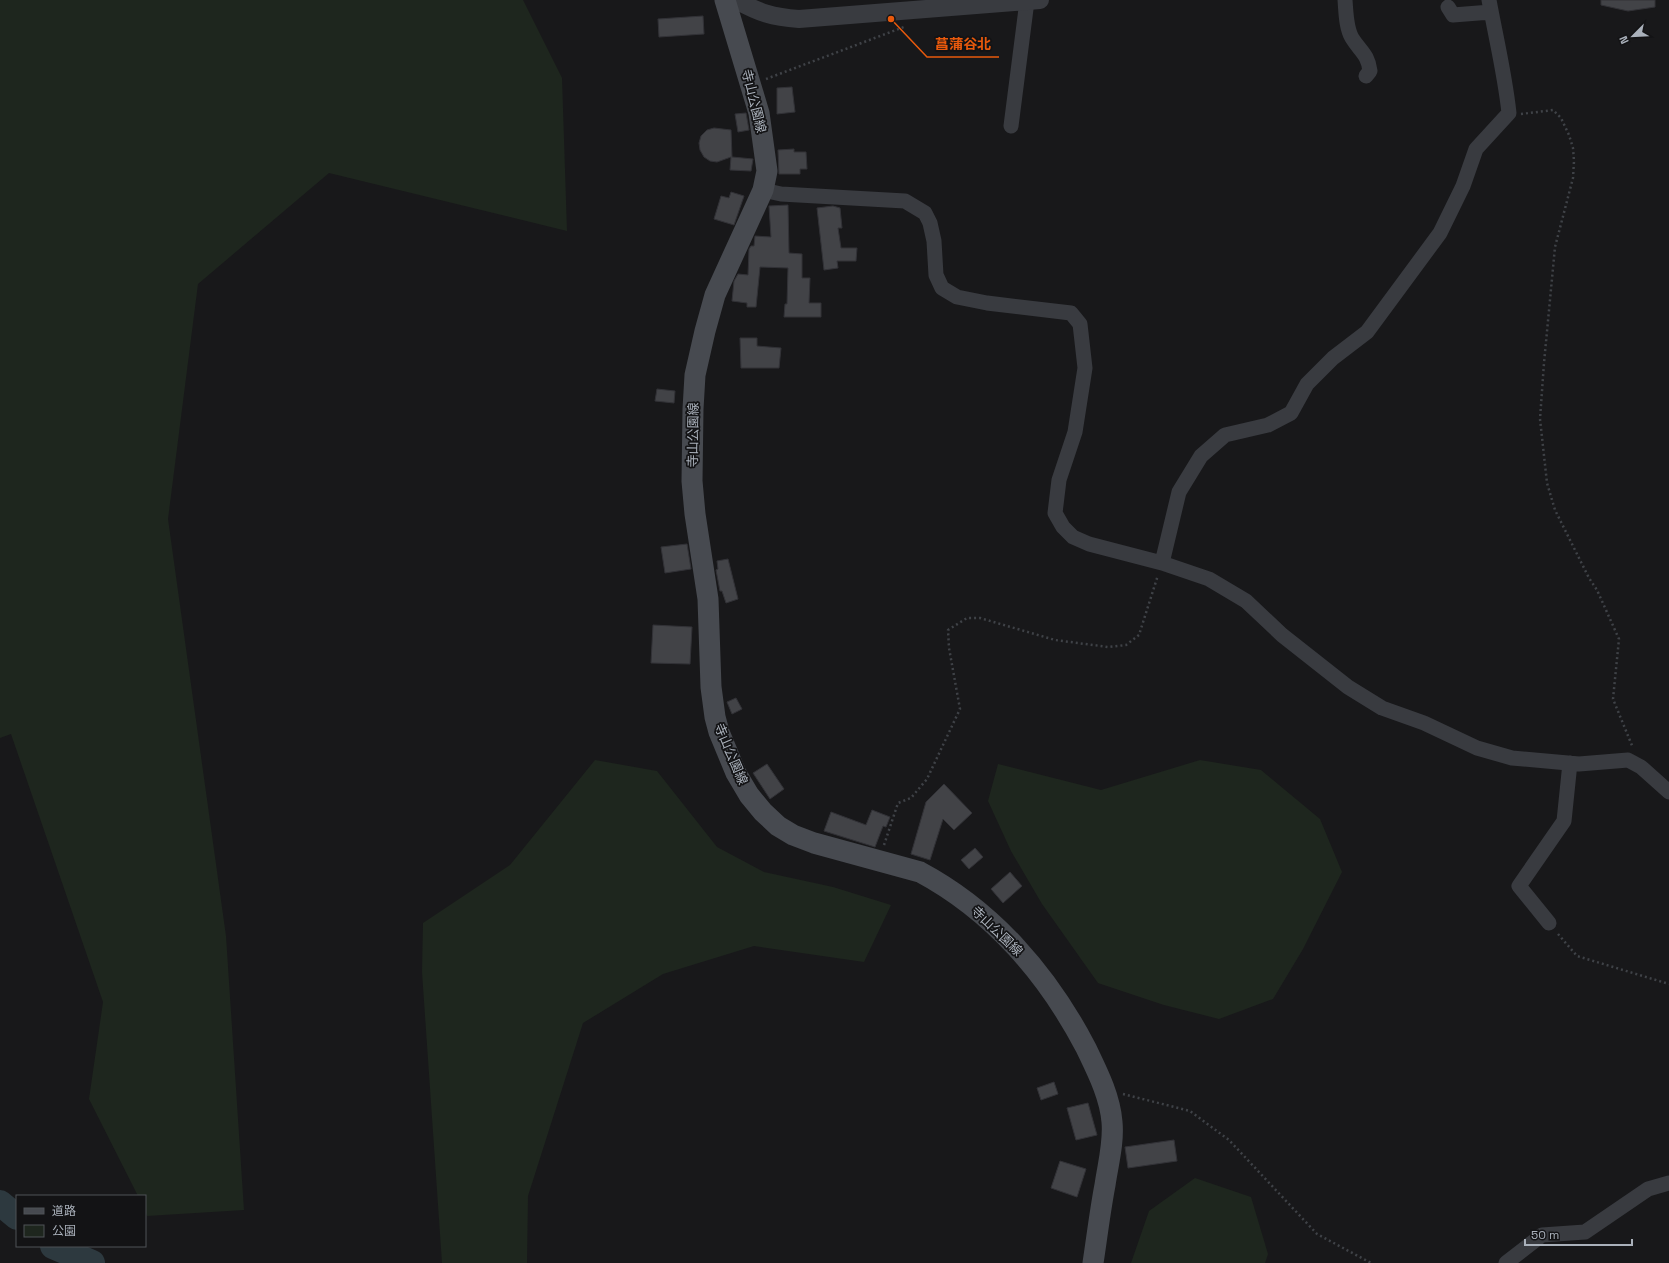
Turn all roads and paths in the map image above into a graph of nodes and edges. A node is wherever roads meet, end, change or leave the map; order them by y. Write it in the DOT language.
graph roads {
  1 [pos="725,0"];
  2 [pos="736,0"];
  3 [pos="1034,0"];
  4 [pos="1345,0"];
  5 [pos="1490,6"];
  6 [pos="1448,7"];
  7 [pos="907,26"];
  8 [pos="1366,76"];
  9 [pos="764,80"];
  10 [pos="1509,113"];
  11 [pos="1012,126"];
  12 [pos="763,190"];
  13 [pos="1162,563"];
  14 [pos="1570,763"];
  15 [pos="1641,767"];
  16 [pos="1669,792"];
  17 [pos="879,862"];
  18 [pos="1549,923"];
  19 [pos="1669,984"];
  20 [pos="1105,1090"];
  21 [pos="1669,1183"];
  22 [pos="1093,1263"];
  23 [pos="1371,1263"];
  24 [pos="1506,1263"];
  1 -- 12 [label="main road, 寺山公園線"];
  2 -- 3 [label="street"];
  3 -- 11 [label="street"];
  4 -- 8 [label="street"];
  5 -- 6 [label="street"];
  5 -- 10 [label="street"];
  7 -- 9 [label="path"];
  10 -- 13 [label="street"];
  10 -- 15 [label="path"];
  12 -- 13 [label="street"];
  12 -- 17 [label="main road, 寺山公園線"];
  13 -- 14 [label="street"];
  13 -- 17 [label="path"];
  14 -- 15 [label="street"];
  14 -- 18 [label="street"];
  15 -- 16 [label="street"];
  17 -- 20 [label="main road, 寺山公園線"];
  18 -- 19 [label="path"];
  20 -- 22 [label="main road, 寺山公園線"];
  20 -- 23 [label="path"];
  21 -- 24 [label="street"];
}
